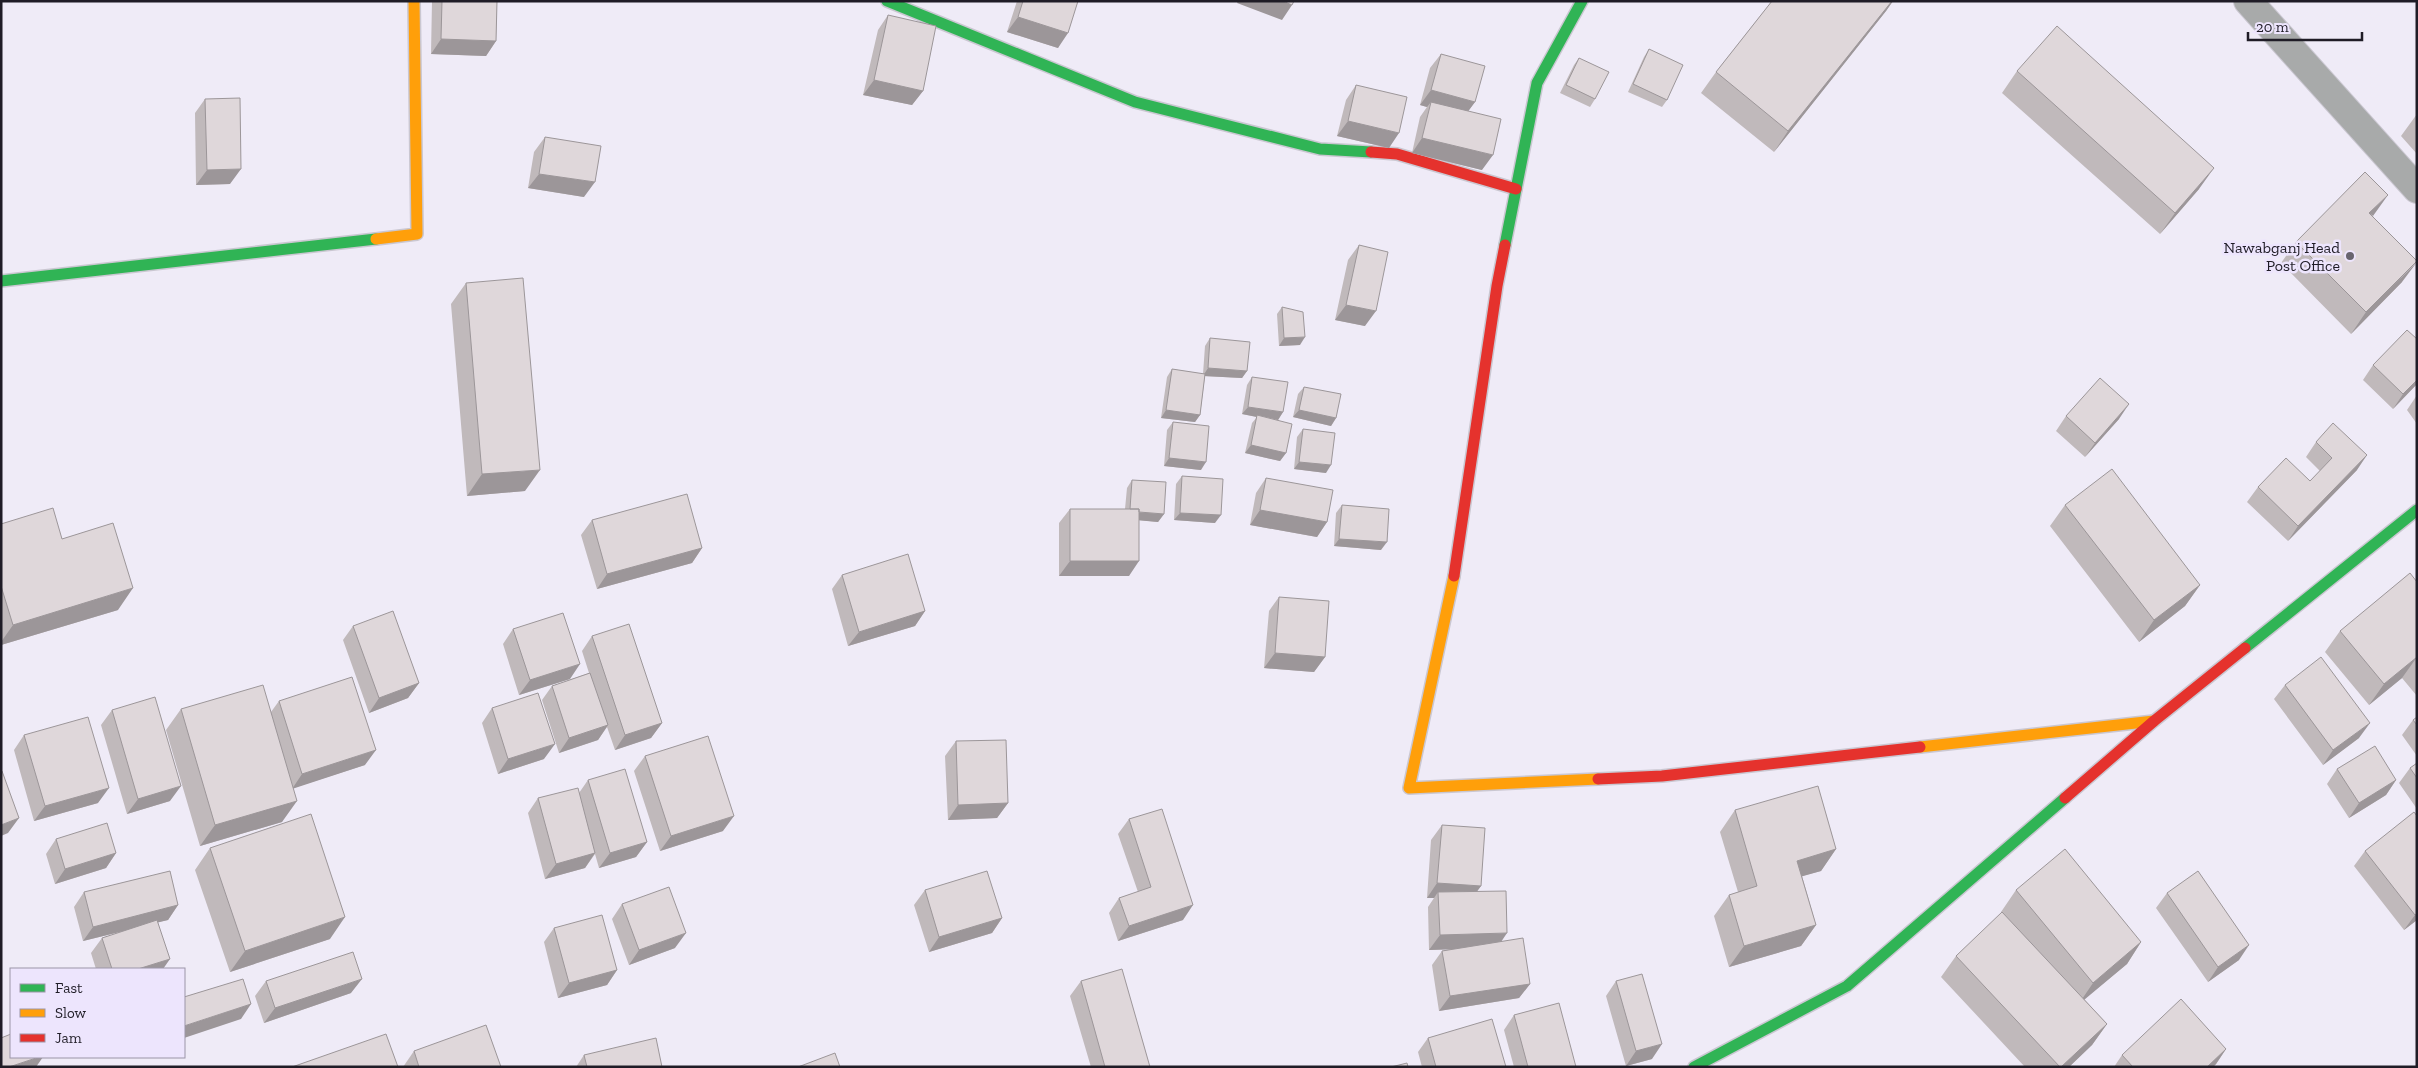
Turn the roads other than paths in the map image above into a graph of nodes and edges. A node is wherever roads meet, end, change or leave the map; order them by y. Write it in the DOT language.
graph roads {
  1 [pos="414,1"];
  2 [pos="887,1"];
  3 [pos="1582,1"];
  4 [pos="2248,1"];
  5 [pos="2417,188"];
  6 [pos="1516,189"];
  7 [pos="1,281"];
  8 [pos="2417,510"];
  9 [pos="2154,721"];
  10 [pos="1694,1067"];
  1 -- 7 [label="street"];
  2 -- 6 [label="street"];
  3 -- 6 [label="street"];
  4 -- 5 [label="street"];
  6 -- 9 [label="street"];
  8 -- 9 [label="street"];
  9 -- 10 [label="street"];
}
